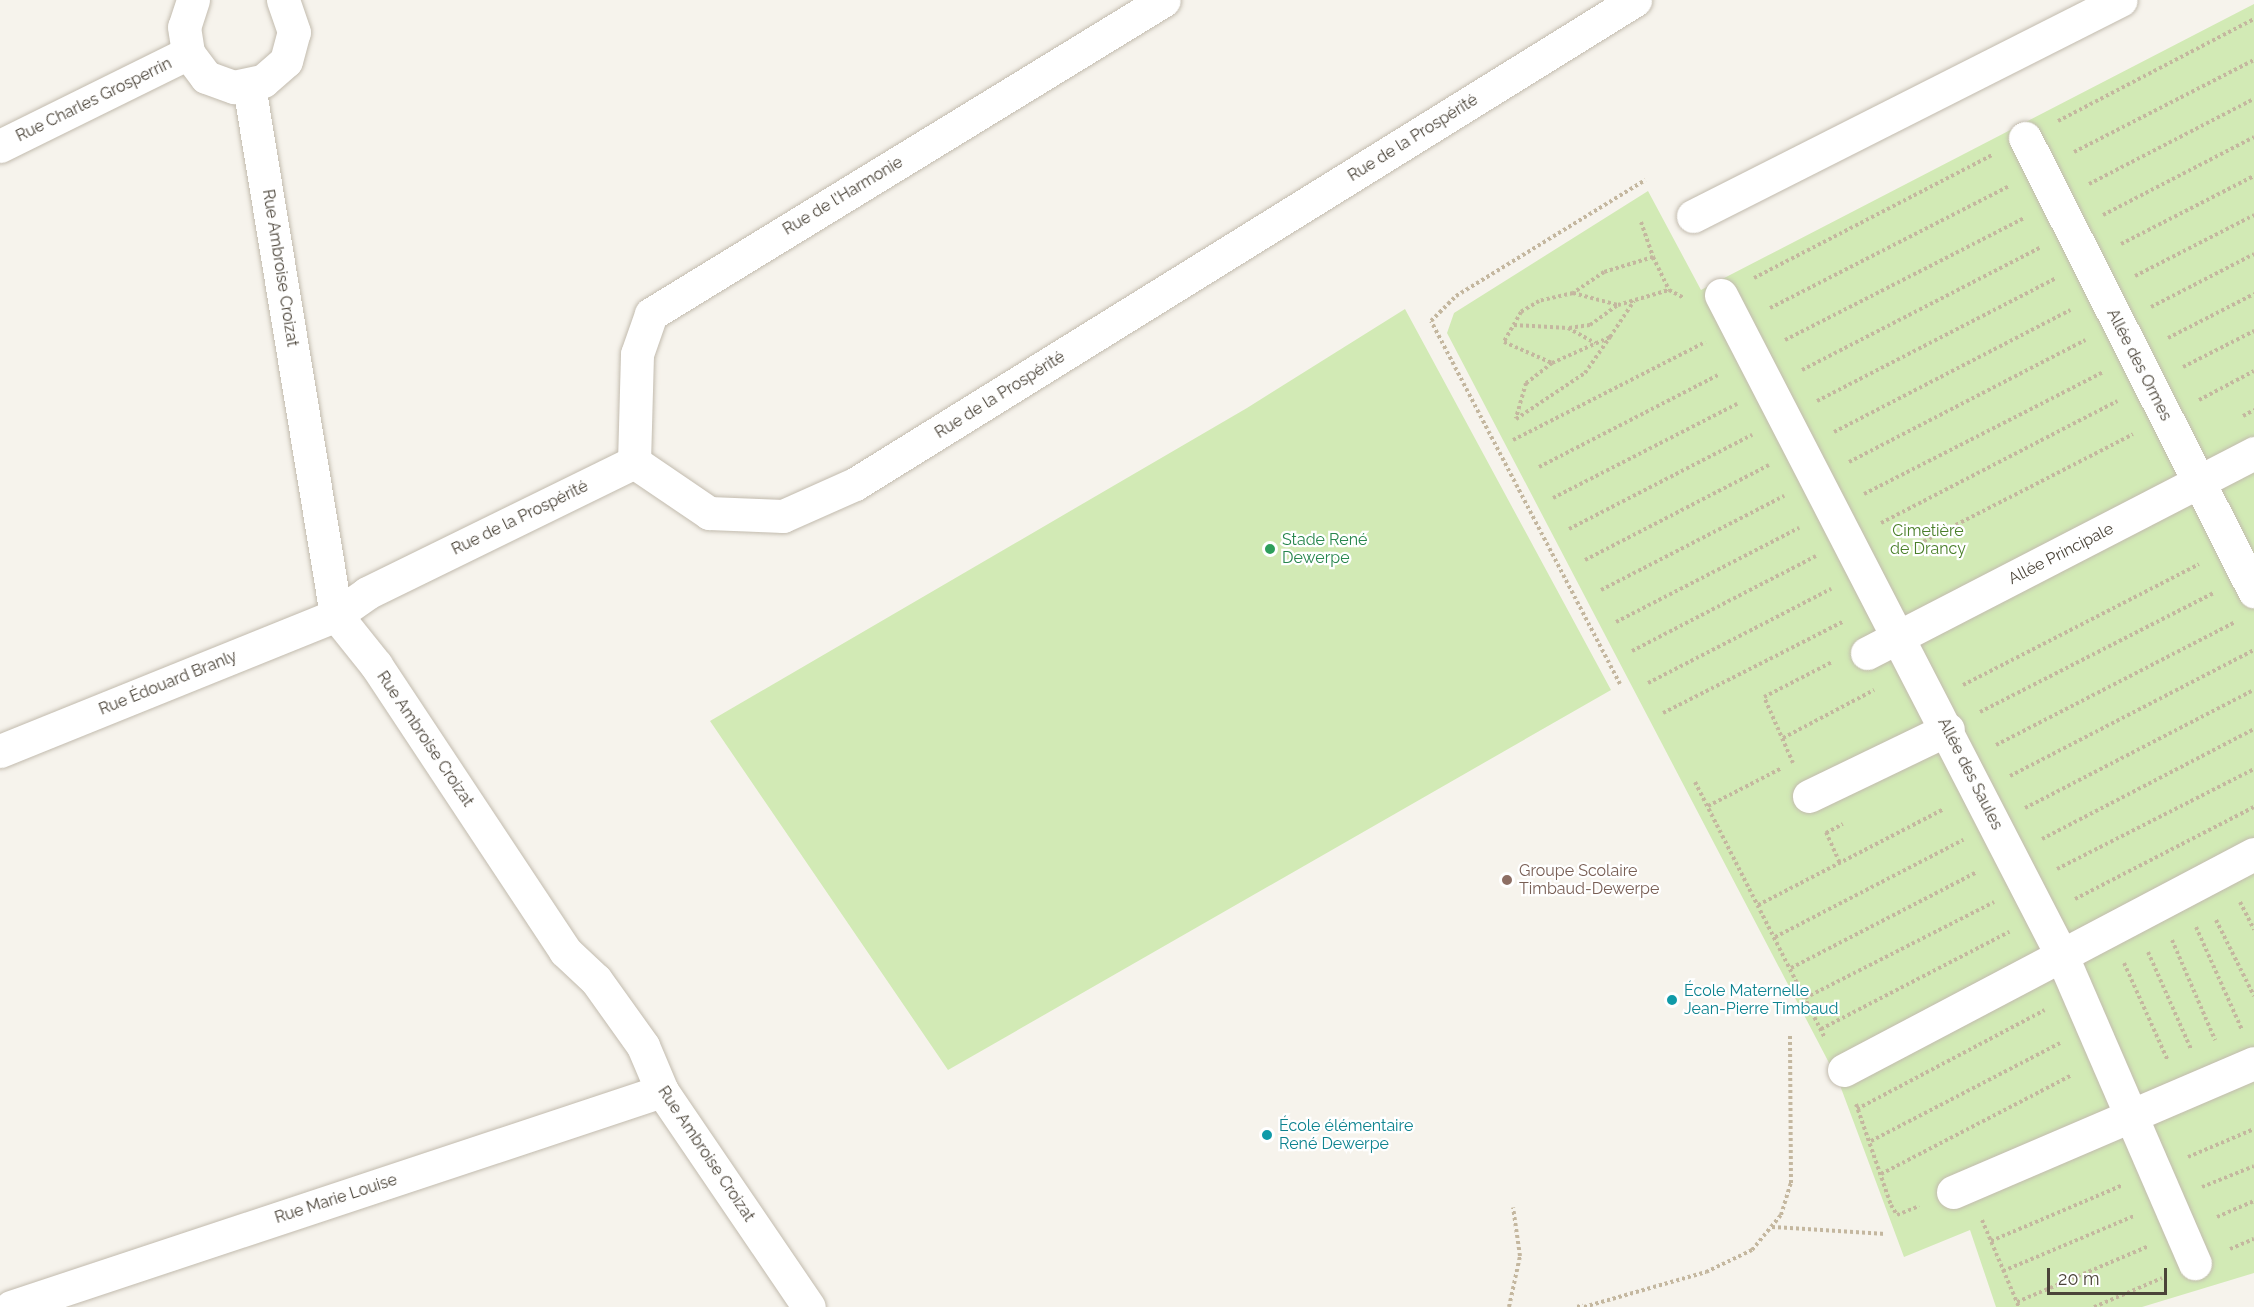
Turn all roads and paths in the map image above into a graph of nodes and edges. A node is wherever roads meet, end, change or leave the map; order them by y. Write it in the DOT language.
graph roads {
  1 [pos="190,0"];
  2 [pos="1164,0"];
  3 [pos="1635,0"];
  4 [pos="2121,0"];
  5 [pos="296,6"];
  6 [pos="2254,19"];
  7 [pos="188,53"];
  8 [pos="2254,60"];
  9 [pos="249,86"];
  10 [pos="2254,99"];
  11 [pos="2254,137"];
  12 [pos="2025,138"];
  13 [pos="0,146"];
  14 [pos="2040,169"];
  15 [pos="2254,176"];
  16 [pos="1645,180"];
  17 [pos="2056,201"];
  18 [pos="2254,215"];
  19 [pos="1693,216"];
  20 [pos="1641,222"];
  21 [pos="2072,231"];
  22 [pos="2254,254"];
  23 [pos="1653,257"];
  24 [pos="2087,262"];
  25 [pos="1669,290"];
  26 [pos="1573,293"];
  27 [pos="2103,293"];
  28 [pos="2254,294"];
  29 [pos="1634,300"];
  30 [pos="1708,302"];
  31 [pos="1618,305"];
  32 [pos="2118,323"];
  33 [pos="1514,325"];
  34 [pos="1737,326"];
  35 [pos="1568,328"];
  36 [pos="2254,331"];
  37 [pos="1610,336"];
  38 [pos="1596,343"];
  39 [pos="2134,356"];
  40 [pos="1753,357"];
  41 [pos="1552,363"];
  42 [pos="2254,372"];
  43 [pos="2149,385"];
  44 [pos="1769,387"];
  45 [pos="2165,417"];
  46 [pos="1785,418"];
  47 [pos="1513,440"];
  48 [pos="1801,448"];
  49 [pos="2254,453"];
  50 [pos="634,462"];
  51 [pos="1539,467"];
  52 [pos="1817,478"];
  53 [pos="2199,483"];
  54 [pos="1553,498"];
  55 [pos="1834,510"];
  56 [pos="1569,529"];
  57 [pos="1849,539"];
  58 [pos="2232,547"];
  59 [pos="1585,560"];
  60 [pos="1866,571"];
  61 [pos="1601,590"];
  62 [pos="2248,595"];
  63 [pos="336,615"];
  64 [pos="1616,622"];
  65 [pos="1900,636"];
  66 [pos="1632,651"];
  67 [pos="1867,653"];
  68 [pos="1648,683"];
  69 [pos="1620,684"];
  70 [pos="1764,697"];
  71 [pos="1933,700"];
  72 [pos="1948,729"];
  73 [pos="0,751"];
  74 [pos="1964,762"];
  75 [pos="1695,782"];
  76 [pos="1809,796"];
  77 [pos="1847,822"];
  78 [pos="1826,833"];
  79 [pos="2254,854"];
  80 [pos="2192,919"];
  81 [pos="2211,921"];
  82 [pos="2204,925"];
  83 [pos="2196,928"];
  84 [pos="2168,931"];
  85 [pos="2144,943"];
  86 [pos="2071,975"];
  87 [pos="2254,996"];
  88 [pos="2093,1026"];
  89 [pos="1790,1036"];
  90 [pos="2219,1048"];
  91 [pos="2249,1049"];
  92 [pos="2106,1057"];
  93 [pos="2195,1058"];
  94 [pos="2171,1068"];
  95 [pos="1844,1070"];
  96 [pos="662,1091"];
  97 [pos="1857,1109"];
  98 [pos="2131,1114"];
  99 [pos="1871,1142"];
  100 [pos="2254,1166"];
  101 [pos="1881,1174"];
  102 [pos="1960,1189"];
  103 [pos="2168,1202"];
  104 [pos="2254,1202"];
  105 [pos="1513,1207"];
  106 [pos="1771,1227"];
  107 [pos="2182,1232"];
  108 [pos="1886,1234"];
  109 [pos="2195,1263"];
  110 [pos="2003,1271"];
  111 [pos="2018,1305"];
  112 [pos="1583,1306"];
  113 [pos="11,1307"];
  114 [pos="809,1307"];
  115 [pos="1509,1307"];
  116 [pos="1577,1307"];
  1 -- 7 [label="street"];
  2 -- 50 [label="street, Rue de l'Harmonie"];
  3 -- 50 [label="street, Rue de la Prospérité"];
  4 -- 19 [label="street"];
  5 -- 9 [label="street"];
  6 -- 12 [label="path"];
  7 -- 9 [label="street"];
  7 -- 13 [label="street, Rue Charles Grosperrin"];
  8 -- 14 [label="path"];
  9 -- 63 [label="street, Rue Ambroise Croizat"];
  10 -- 17 [label="path"];
  11 -- 21 [label="path"];
  12 -- 14 [label="street, Allée des Ormes"];
  12 -- 30 [label="path"];
  14 -- 17 [label="street, Allée des Ormes"];
  14 -- 34 [label="path"];
  15 -- 24 [label="path"];
  16 -- 69 [label="path"];
  17 -- 21 [label="street, Allée des Ormes"];
  17 -- 40 [label="path"];
  18 -- 27 [label="path"];
  20 -- 23 [label="path"];
  21 -- 24 [label="street, Allée des Ormes"];
  21 -- 44 [label="path"];
  22 -- 32 [label="path"];
  23 -- 25 [label="path"];
  23 -- 26 [label="path"];
  24 -- 27 [label="street, Allée des Ormes"];
  24 -- 46 [label="path"];
  25 -- 29 [label="path"];
  25 -- 30 [label="path"];
  26 -- 31 [label="path"];
  26 -- 33 [label="path"];
  27 -- 32 [label="street, Allée des Ormes"];
  27 -- 48 [label="path"];
  28 -- 39 [label="path"];
  29 -- 31 [label="path"];
  29 -- 37 [label="path"];
  30 -- 34 [label="street, Allée des Saules"];
  30 -- 47 [label="path"];
  31 -- 35 [label="path"];
  32 -- 39 [label="street, Allée des Ormes"];
  32 -- 52 [label="path"];
  33 -- 35 [label="path"];
  33 -- 41 [label="path"];
  34 -- 40 [label="street, Allée des Saules"];
  35 -- 38 [label="path"];
  36 -- 43 [label="path"];
  37 -- 38 [label="path"];
  37 -- 41 [label="path"];
  38 -- 41 [label="path"];
  39 -- 43 [label="street, Allée des Ormes"];
  39 -- 55 [label="path"];
  40 -- 44 [label="street, Allée des Saules"];
  40 -- 51 [label="path"];
  42 -- 45 [label="path"];
  43 -- 45 [label="street, Allée des Ormes"];
  43 -- 57 [label="path"];
  44 -- 46 [label="street, Allée des Saules"];
  44 -- 54 [label="path"];
  45 -- 53 [label="street, Allée des Ormes"];
  45 -- 60 [label="path"];
  46 -- 48 [label="street, Allée des Saules"];
  46 -- 56 [label="path"];
  48 -- 52 [label="street, Allée des Saules"];
  48 -- 59 [label="path"];
  49 -- 53 [label="street, Allée Principale"];
  50 -- 63 [label="street, Rue de la Prospérité"];
  52 -- 55 [label="street, Allée des Saules"];
  52 -- 61 [label="path"];
  53 -- 58 [label="street, Allée des Ormes"];
  53 -- 65 [label="street, Allée Principale"];
  55 -- 57 [label="street, Allée des Saules"];
  55 -- 64 [label="path"];
  57 -- 60 [label="street, Allée des Saules"];
  57 -- 66 [label="path"];
  58 -- 62 [label="street, Allée des Ormes"];
  58 -- 71 [label="path"];
  60 -- 65 [label="street, Allée des Saules"];
  60 -- 68 [label="path"];
  62 -- 72 [label="path"];
  62 -- 74 [label="path"];
  63 -- 73 [label="street, Rue Édouard Branly"];
  63 -- 96 [label="street, Rue Ambroise Croizat"];
  65 -- 67 [label="street, Allée Principale"];
  65 -- 71 [label="street, Allée des Saules"];
  67 -- 70 [label="path"];
  71 -- 72 [label="street, Allée des Saules"];
  72 -- 74 [label="street, Allée des Saules"];
  72 -- 76 [label="street"];
  74 -- 86 [label="street, Allée des Saules"];
  75 -- 95 [label="path"];
  77 -- 78 [label="path"];
  79 -- 86 [label="street"];
  80 -- 83 [label="path"];
  81 -- 87 [label="path"];
  82 -- 83 [label="path"];
  83 -- 91 [label="path"];
  84 -- 90 [label="path"];
  85 -- 93 [label="path"];
  86 -- 88 [label="street, Allée des Saules"];
  86 -- 94 [label="path"];
  86 -- 95 [label="street"];
  86 -- 97 [label="path"];
  88 -- 92 [label="street, Allée des Saules"];
  88 -- 99 [label="path"];
  89 -- 106 [label="path"];
  91 -- 98 [label="street"];
  92 -- 98 [label="street, Allée des Saules"];
  92 -- 101 [label="path"];
  95 -- 97 [label="path"];
  96 -- 113 [label="street, Rue Marie Louise"];
  96 -- 114 [label="street, Rue Ambroise Croizat"];
  97 -- 99 [label="path"];
  98 -- 102 [label="street"];
  98 -- 103 [label="street, Allée des Saules"];
  99 -- 101 [label="path"];
  100 -- 103 [label="path"];
  101 -- 102 [label="path"];
  102 -- 110 [label="path"];
  103 -- 107 [label="street, Allée des Saules"];
  103 -- 110 [label="path"];
  104 -- 107 [label="path"];
  105 -- 115 [label="path"];
  106 -- 108 [label="path"];
  106 -- 112 [label="path"];
  107 -- 109 [label="street, Allée des Saules"];
  107 -- 111 [label="path"];
  110 -- 111 [label="path"];
  112 -- 116 [label="path"];
}
